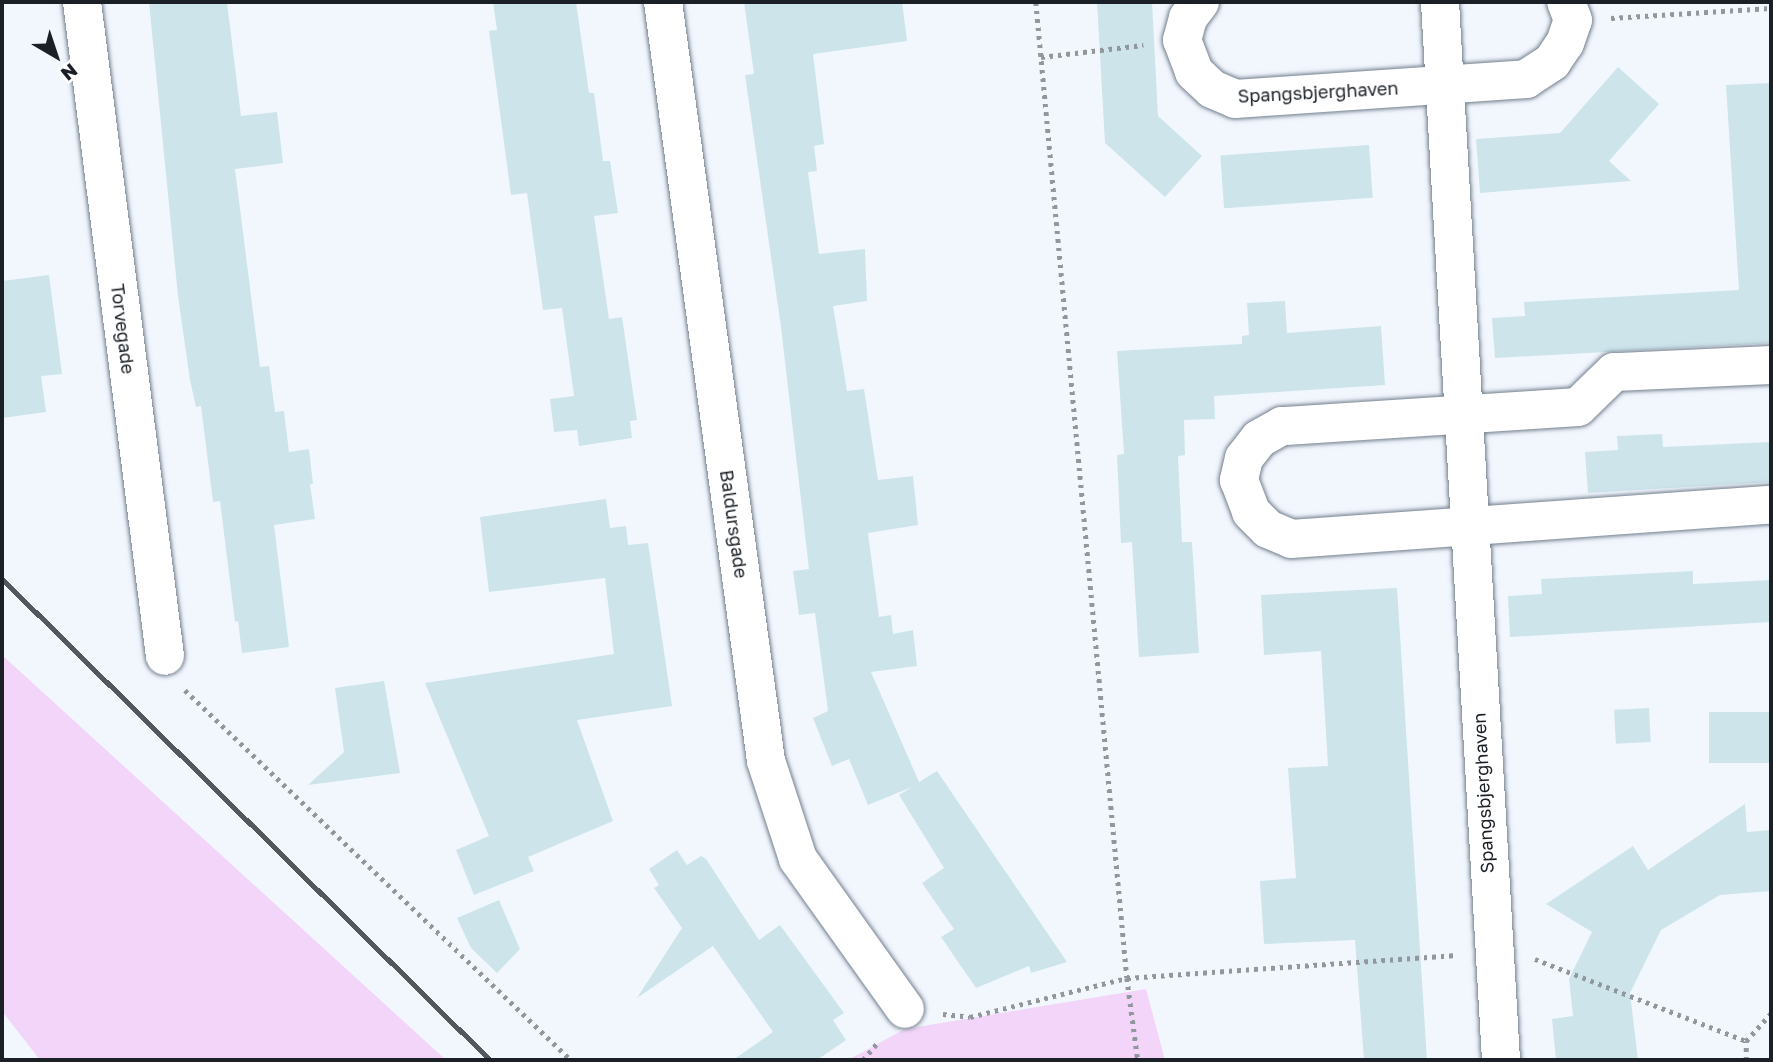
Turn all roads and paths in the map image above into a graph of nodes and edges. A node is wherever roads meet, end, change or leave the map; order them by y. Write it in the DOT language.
graph roads {
  1 [pos="82,2"];
  2 [pos="663,2"];
  3 [pos="1036,2"];
  4 [pos="1200,2"];
  5 [pos="1440,2"];
  6 [pos="1771,8"];
  7 [pos="1569,11"];
  8 [pos="1182,40"];
  9 [pos="1041,57"];
  10 [pos="1444,84"];
  11 [pos="1771,365"];
  12 [pos="1462,414"];
  13 [pos="1771,505"];
  14 [pos="1468,526"];
  15 [pos="165,656"];
  16 [pos="1492,952"];
  17 [pos="1126,978"];
  18 [pos="905,1009"];
  19 [pos="1771,1013"];
  20 [pos="1746,1041"];
  21 [pos="571,1060"];
  22 [pos="863,1060"];
  23 [pos="1138,1060"];
  24 [pos="1501,1060"];
  25 [pos="1746,1060"];
  1 -- 15 [label="street, Torvegade"];
  2 -- 18 [label="street, Baldursgade"];
  3 -- 9 [label="path"];
  4 -- 8 [label="street"];
  5 -- 10 [label="street, Spangsbjerghaven"];
  6 -- 7 [label="path"];
  7 -- 10 [label="street, Spangsbjerghaven"];
  8 -- 9 [label="path"];
  8 -- 10 [label="street, Spangsbjerghaven"];
  9 -- 17 [label="path"];
  10 -- 12 [label="street, Spangsbjerghaven"];
  11 -- 12 [label="street"];
  12 -- 14 [label="street, Spangsbjerghaven"];
  12 -- 14 [label="street"];
  13 -- 14 [label="street"];
  14 -- 16 [label="street, Spangsbjerghaven"];
  15 -- 21 [label="path"];
  16 -- 17 [label="path"];
  16 -- 20 [label="path"];
  16 -- 24 [label="street, Spangsbjerghaven"];
  17 -- 18 [label="path"];
  17 -- 23 [label="path"];
  18 -- 22 [label="path"];
  19 -- 20 [label="path"];
  20 -- 25 [label="path"];
}
